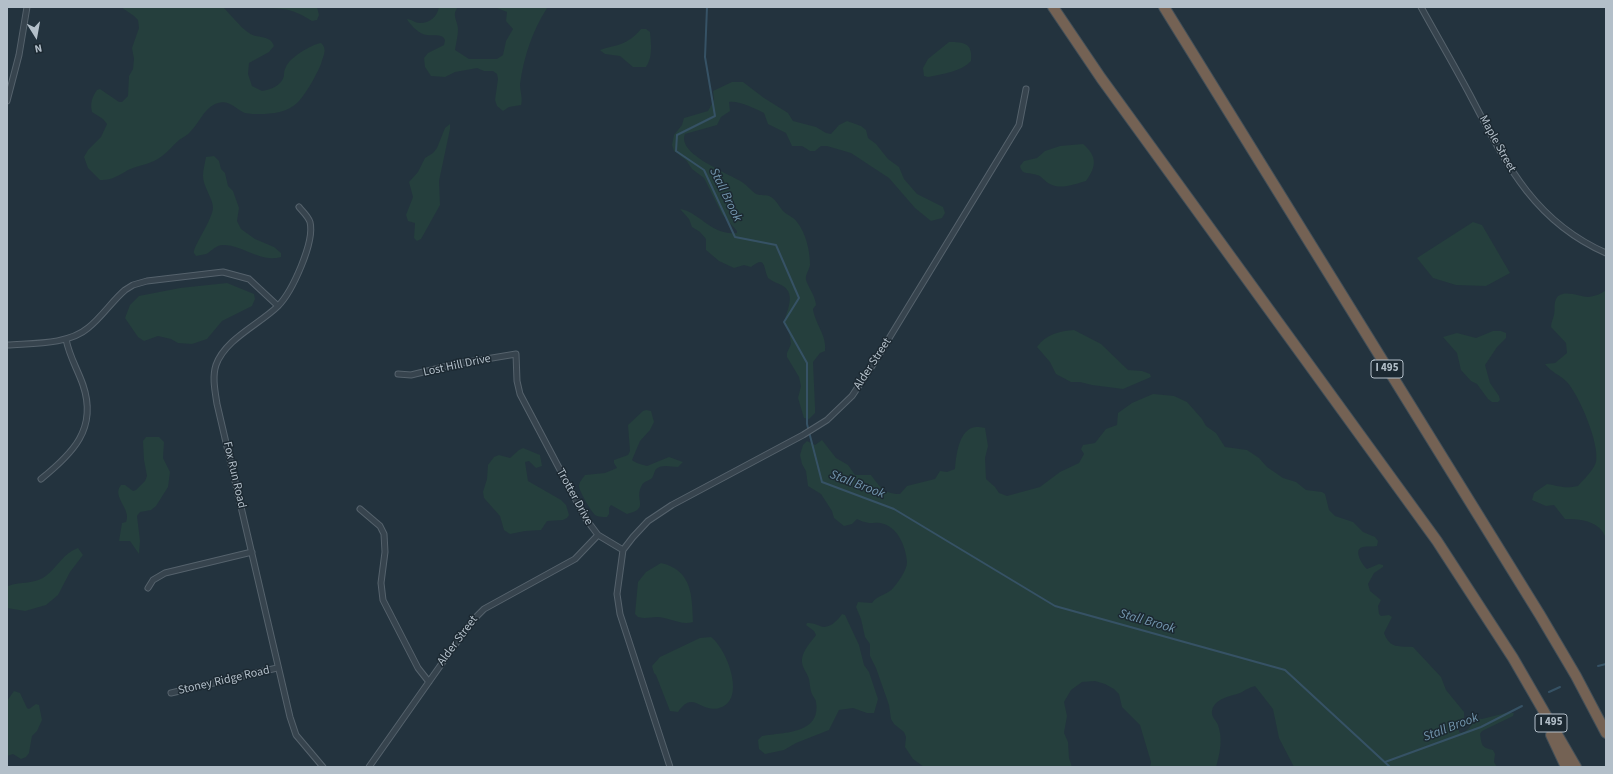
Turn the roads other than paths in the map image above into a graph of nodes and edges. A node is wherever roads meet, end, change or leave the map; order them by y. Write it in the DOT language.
graph roads {
  1 [pos="27,7"];
  2 [pos="1053,7"];
  3 [pos="1164,7"];
  4 [pos="1421,7"];
  5 [pos="1026,89"];
  6 [pos="7,101"];
  7 [pos="299,207"];
  8 [pos="1606,253"];
  9 [pos="278,306"];
  10 [pos="66,339"];
  11 [pos="7,345"];
  12 [pos="516,354"];
  13 [pos="398,374"];
  14 [pos="41,479"];
  15 [pos="360,509"];
  16 [pos="598,535"];
  17 [pos="623,550"];
  18 [pos="252,552"];
  19 [pos="148,588"];
  20 [pos="277,668"];
  21 [pos="1576,676"];
  22 [pos="1526,679"];
  23 [pos="429,682"];
  24 [pos="171,693"];
  25 [pos="1606,725"];
  26 [pos="1606,733"];
  27 [pos="323,767"];
  28 [pos="369,767"];
  29 [pos="670,767"];
  30 [pos="1566,767"];
  31 [pos="1576,767"];
  1 -- 6 [label="street"];
  2 -- 22 [label="highway, I 495"];
  3 -- 21 [label="highway, I 495"];
  4 -- 8 [label="street, Maple Street"];
  5 -- 17 [label="street, Alder Street"];
  7 -- 9 [label="street, Fox Run Road"];
  9 -- 10 [label="street"];
  9 -- 18 [label="street, Fox Run Road"];
  10 -- 11 [label="street"];
  10 -- 14 [label="street"];
  12 -- 13 [label="street, Lost Hill Drive"];
  12 -- 16 [label="street, Trotter Drive"];
  15 -- 23 [label="street"];
  16 -- 17 [label="street, Trotter Drive"];
  16 -- 23 [label="street, Alder Street"];
  17 -- 29 [label="street"];
  18 -- 19 [label="street"];
  18 -- 20 [label="street, Fox Run Road"];
  20 -- 24 [label="street, Stoney Ridge Road"];
  20 -- 27 [label="street, Fox Run Road"];
  21 -- 25 [label="highway"];
  21 -- 26 [label="highway, I 495"];
  22 -- 30 [label="highway"];
  22 -- 31 [label="highway, I 495"];
  23 -- 28 [label="street, Alder Street"];
}
